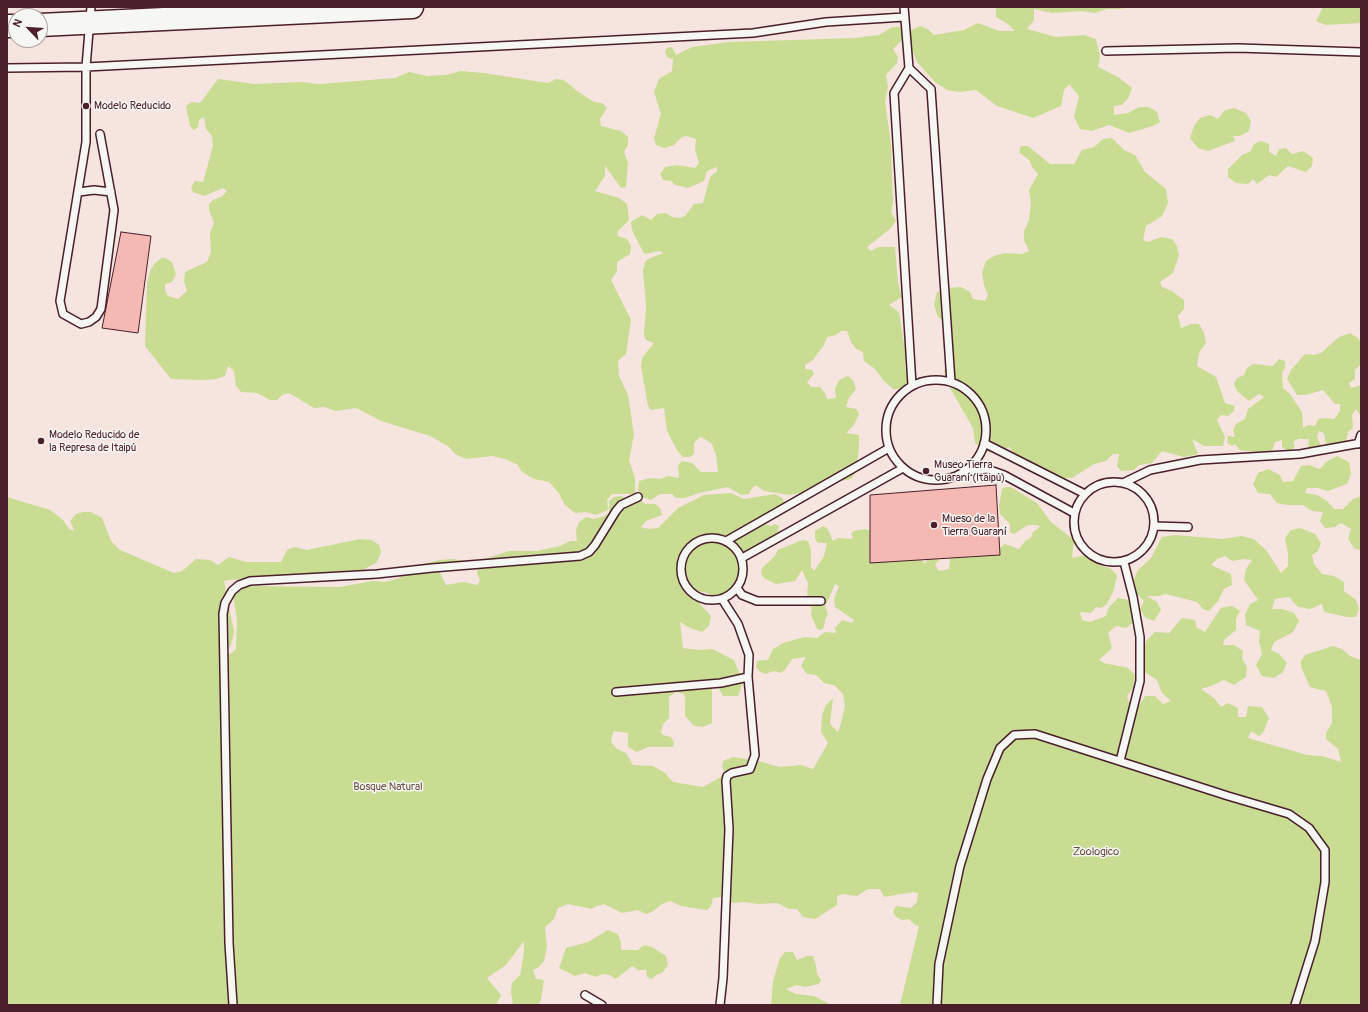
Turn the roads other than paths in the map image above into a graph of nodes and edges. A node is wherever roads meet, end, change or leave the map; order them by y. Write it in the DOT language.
graph roads {
  1 [pos="412,7"];
  2 [pos="904,7"];
  3 [pos="90,15"];
  4 [pos="904,17"];
  5 [pos="48,23"];
  6 [pos="1106,51"];
  7 [pos="1361,52"];
  8 [pos="86,67"];
  9 [pos="7,68"];
  10 [pos="909,68"];
  11 [pos="100,134"];
  12 [pos="79,192"];
  13 [pos="111,192"];
  14 [pos="951,382"];
  15 [pos="912,385"];
  16 [pos="1361,435"];
  17 [pos="984,443"];
  18 [pos="1359,443"];
  19 [pos="889,448"];
  20 [pos="903,468"];
  21 [pos="963,472"];
  22 [pos="1123,483"];
  23 [pos="1085,494"];
  24 [pos="638,498"];
  25 [pos="1074,513"];
  26 [pos="1154,526"];
  27 [pos="1188,527"];
  28 [pos="726,541"];
  29 [pos="742,558"];
  30 [pos="1124,562"];
  31 [pos="737,588"];
  32 [pos="722,599"];
  33 [pos="821,602"];
  34 [pos="748,677"];
  35 [pos="616,692"];
  36 [pos="1120,761"];
  37 [pos="584,995"];
  38 [pos="233,1005"];
  39 [pos="602,1005"];
  40 [pos="720,1005"];
  41 [pos="937,1005"];
  42 [pos="1295,1005"];
  1 -- 3 [label="highway"];
  2 -- 4 [label="lane"];
  3 -- 5 [label="highway"];
  3 -- 8 [label="lane"];
  4 -- 8 [label="lane"];
  4 -- 10 [label="lane"];
  6 -- 7 [label="lane"];
  8 -- 9 [label="lane"];
  8 -- 12 [label="lane"];
  10 -- 14 [label="lane"];
  10 -- 15 [label="lane"];
  11 -- 13 [label="lane"];
  12 -- 13 [label="lane"];
  12 -- 13 [label="lane"];
  14 -- 15 [label="lane"];
  14 -- 17 [label="lane"];
  15 -- 19 [label="lane"];
  16 -- 18 [label="lane"];
  17 -- 21 [label="lane"];
  17 -- 23 [label="lane"];
  18 -- 22 [label="lane"];
  19 -- 20 [label="lane"];
  19 -- 28 [label="lane"];
  20 -- 21 [label="lane"];
  20 -- 29 [label="lane"];
  21 -- 25 [label="lane"];
  22 -- 23 [label="lane"];
  22 -- 26 [label="lane"];
  23 -- 25 [label="lane"];
  24 -- 38 [label="lane"];
  25 -- 30 [label="lane"];
  26 -- 27 [label="lane"];
  26 -- 30 [label="lane"];
  28 -- 29 [label="lane"];
  28 -- 32 [label="lane"];
  29 -- 31 [label="lane"];
  30 -- 36 [label="lane"];
  31 -- 32 [label="lane"];
  31 -- 33 [label="lane"];
  32 -- 34 [label="lane"];
  34 -- 35 [label="lane"];
  34 -- 40 [label="lane"];
  36 -- 41 [label="lane"];
  36 -- 42 [label="lane"];
  37 -- 39 [label="lane"];
}
